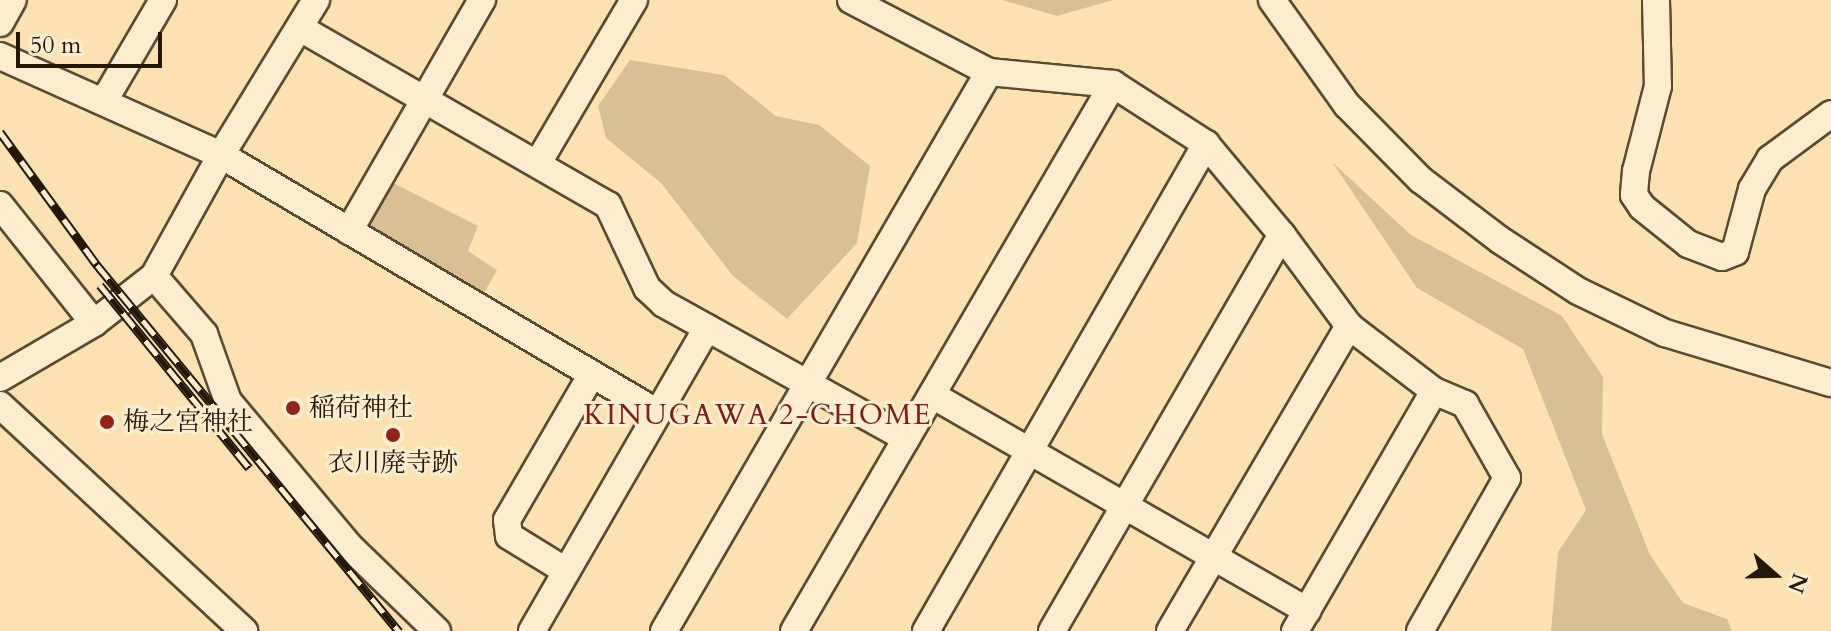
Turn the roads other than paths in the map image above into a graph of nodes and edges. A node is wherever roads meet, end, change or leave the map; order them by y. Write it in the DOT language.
graph roads {
  1 [pos="13,0"];
  2 [pos="163,0"];
  3 [pos="316,0"];
  4 [pos="482,0"];
  5 [pos="634,0"];
  6 [pos="851,0"];
  7 [pos="1272,0"];
  8 [pos="1656,0"];
  9 [pos="0,23"];
  10 [pos="300,28"];
  11 [pos="0,56"];
  12 [pos="989,72"];
  13 [pos="1113,84"];
  14 [pos="425,99"];
  15 [pos="104,101"];
  16 [pos="1831,114"];
  17 [pos="1206,144"];
  18 [pos="221,155"];
  19 [pos="538,163"];
  20 [pos="0,205"];
  21 [pos="349,231"];
  22 [pos="1282,235"];
  23 [pos="154,276"];
  24 [pos="94,323"];
  25 [pos="1349,326"];
  26 [pos="707,328"];
  27 [pos="592,374"];
  28 [pos="0,378"];
  29 [pos="1831,383"];
  30 [pos="808,384"];
  31 [pos="1434,391"];
  32 [pos="932,395"];
  33 [pos="0,405"];
  34 [pos="658,413"];
  35 [pos="906,438"];
  36 [pos="1030,452"];
  37 [pos="1125,506"];
  38 [pos="1213,558"];
  39 [pos="566,571"];
  40 [pos="1301,621"];
  41 [pos="244,631"];
  42 [pos="437,631"];
  43 [pos="532,631"];
  44 [pos="664,631"];
  45 [pos="794,631"];
  46 [pos="926,631"];
  47 [pos="1052,631"];
  48 [pos="1170,631"];
  49 [pos="1420,631"];
  1 -- 9 [label="street"];
  2 -- 15 [label="street"];
  3 -- 10 [label="street"];
  4 -- 14 [label="street"];
  5 -- 19 [label="street"];
  6 -- 12 [label="street"];
  7 -- 29 [label="street"];
  8 -- 16 [label="street"];
  10 -- 14 [label="street"];
  10 -- 18 [label="street"];
  11 -- 15 [label="street"];
  12 -- 13 [label="street"];
  12 -- 30 [label="street"];
  13 -- 17 [label="street"];
  13 -- 32 [label="street"];
  14 -- 19 [label="street"];
  14 -- 21 [label="street"];
  15 -- 18 [label="street"];
  17 -- 22 [label="street"];
  17 -- 36 [label="street"];
  18 -- 21 [label="street"];
  18 -- 23 [label="street"];
  19 -- 26 [label="street"];
  20 -- 24 [label="street"];
  21 -- 27 [label="street"];
  22 -- 25 [label="street"];
  22 -- 37 [label="street"];
  23 -- 24 [label="street"];
  23 -- 42 [label="street"];
  24 -- 28 [label="street"];
  25 -- 31 [label="street"];
  25 -- 38 [label="street"];
  26 -- 30 [label="street"];
  26 -- 34 [label="street"];
  27 -- 34 [label="street"];
  27 -- 39 [label="street"];
  30 -- 35 [label="street"];
  30 -- 44 [label="street"];
  31 -- 40 [label="street"];
  31 -- 49 [label="street"];
  32 -- 35 [label="street"];
  32 -- 36 [label="street"];
  33 -- 41 [label="street"];
  34 -- 39 [label="street"];
  35 -- 45 [label="street"];
  36 -- 37 [label="street"];
  36 -- 46 [label="street"];
  37 -- 38 [label="street"];
  37 -- 47 [label="street"];
  38 -- 40 [label="street"];
  38 -- 48 [label="street"];
  39 -- 43 [label="street"];
}
